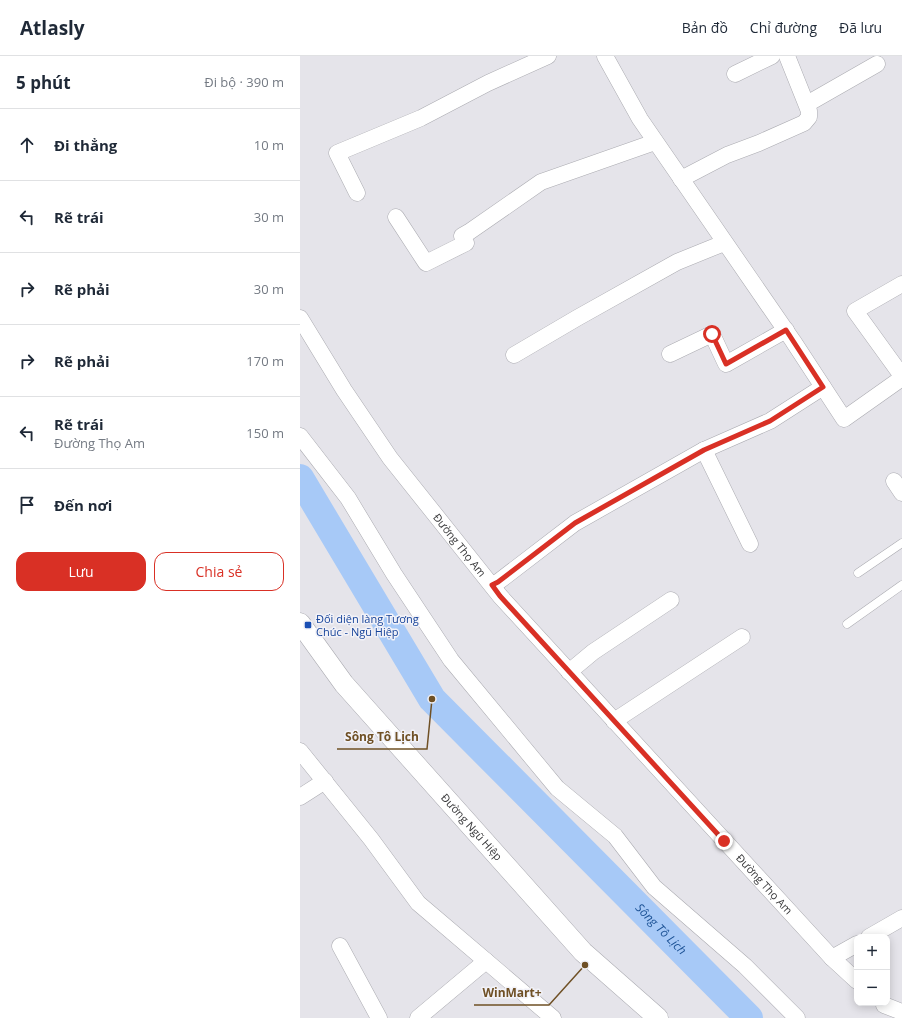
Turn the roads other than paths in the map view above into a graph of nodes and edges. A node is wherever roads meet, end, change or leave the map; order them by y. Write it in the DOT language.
graph roads {
  1 [pos="548,56"];
  2 [pos="605,56"];
  3 [pos="772,56"];
  4 [pos="787,56"];
  5 [pos="877,64"];
  6 [pos="735,74"];
  7 [pos="807,104"];
  8 [pos="655,142"];
  9 [pos="681,179"];
  10 [pos="357,193"];
  11 [pos="396,217"];
  12 [pos="724,242"];
  13 [pos="902,284"];
  14 [pos="300,318"];
  15 [pos="786,330"];
  16 [pos="670,354"];
  17 [pos="514,356"];
  18 [pos="902,377"];
  19 [pos="823,387"];
  20 [pos="300,436"];
  21 [pos="704,450"];
  22 [pos="902,543"];
  23 [pos="750,544"];
  24 [pos="858,573"];
  25 [pos="492,585"];
  26 [pos="902,585"];
  27 [pos="671,600"];
  28 [pos="847,624"];
  29 [pos="303,634"];
  30 [pos="742,637"];
  31 [pos="570,672"];
  32 [pos="614,721"];
  33 [pos="300,751"];
  34 [pos="325,781"];
  35 [pos="300,797"];
  36 [pos="902,918"];
  37 [pos="874,934"];
  38 [pos="340,946"];
  39 [pos="854,946"];
  40 [pos="832,958"];
  41 [pos="486,961"];
  42 [pos="854,978"];
  43 [pos="886,1009"];
  44 [pos="902,1012"];
  45 [pos="379,1018"];
  46 [pos="418,1018"];
  47 [pos="553,1018"];
  48 [pos="658,1018"];
  49 [pos="797,1018"];
  1 -- 10 [label="street"];
  2 -- 8 [label="street"];
  3 -- 6 [label="street"];
  4 -- 7 [label="street"];
  5 -- 7 [label="street"];
  7 -- 9 [label="street"];
  8 -- 9 [label="street"];
  8 -- 11 [label="street"];
  9 -- 12 [label="street"];
  12 -- 15 [label="street"];
  12 -- 17 [label="street"];
  13 -- 18 [label="street"];
  14 -- 25 [label="street, Đường Thọ Am"];
  15 -- 16 [label="street"];
  15 -- 19 [label="street"];
  18 -- 19 [label="street"];
  19 -- 21 [label="street"];
  20 -- 49 [label="street"];
  21 -- 23 [label="street"];
  21 -- 25 [label="street"];
  22 -- 24 [label="lane"];
  25 -- 31 [label="street, Đường Thọ Am"];
  26 -- 28 [label="lane"];
  27 -- 31 [label="street"];
  29 -- 48 [label="street, Đường Ngũ Hiệp"];
  30 -- 32 [label="street"];
  31 -- 32 [label="street, Đường Thọ Am"];
  32 -- 40 [label="street, Đường Thọ Am"];
  33 -- 34 [label="street"];
  34 -- 35 [label="street"];
  34 -- 41 [label="street"];
  36 -- 37 [label="street"];
  38 -- 45 [label="street"];
  39 -- 40 [label="street"];
  40 -- 42 [label="street, Đường Thọ Am"];
  41 -- 46 [label="street"];
  41 -- 47 [label="street"];
  43 -- 44 [label="street"];
}
